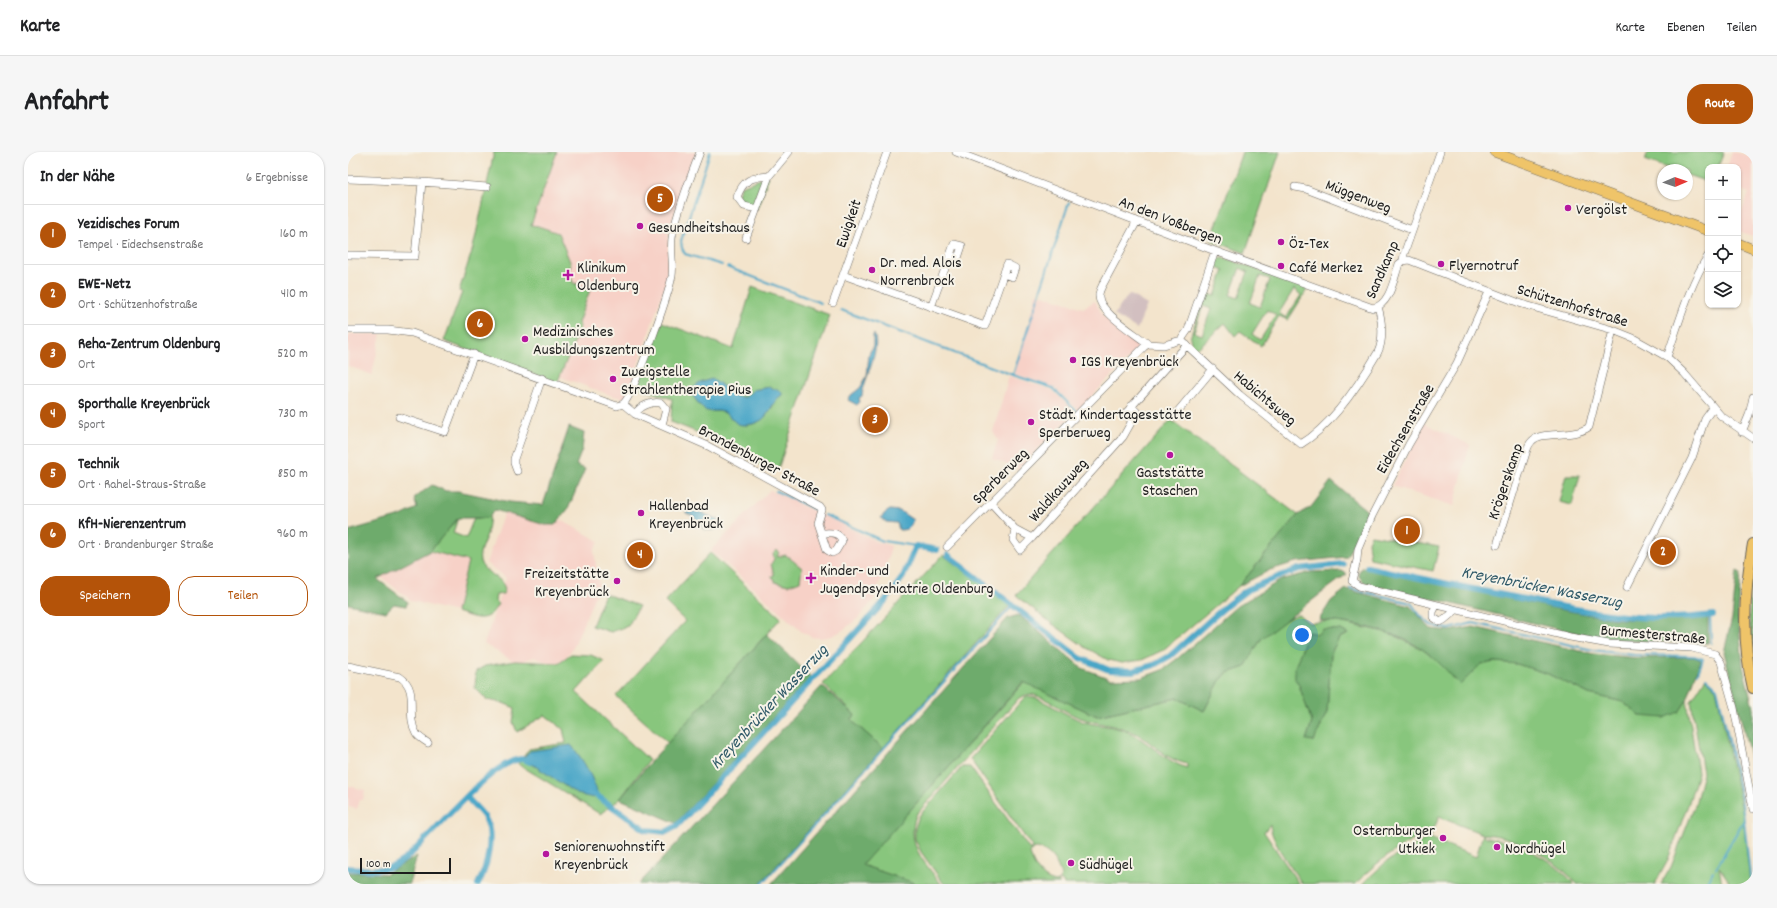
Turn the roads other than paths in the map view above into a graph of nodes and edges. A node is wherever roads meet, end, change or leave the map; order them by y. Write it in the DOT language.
graph roads {
  1 [pos="700,152"];
  2 [pos="789,152"];
  3 [pos="887,152"];
  4 [pos="956,152"];
  5 [pos="1440,152"];
  6 [pos="1494,152"];
  7 [pos="769,176"];
  8 [pos="348,179"];
  9 [pos="422,182"];
  10 [pos="487,187"];
  11 [pos="1296,187"];
  12 [pos="757,208"];
  13 [pos="1137,221"];
  14 [pos="1412,230"];
  15 [pos="1705,230"];
  16 [pos="746,238"];
  17 [pos="1741,244"];
  18 [pos="1753,248"];
  19 [pos="1215,251"];
  20 [pos="348,255"];
  21 [pos="950,255"];
  22 [pos="1403,261"];
  23 [pos="1705,261"];
  24 [pos="1003,274"];
  25 [pos="843,275"];
  26 [pos="1489,292"];
  27 [pos="833,303"];
  28 [pos="931,307"];
  29 [pos="1378,307"];
  30 [pos="348,330"];
  31 [pos="1613,330"];
  32 [pos="1184,342"];
  33 [pos="1148,344"];
  34 [pos="474,354"];
  35 [pos="1667,357"];
  36 [pos="1213,369"];
  37 [pos="542,378"];
  38 [pos="1753,397"];
  39 [pos="623,404"];
  40 [pos="1713,408"];
  41 [pos="635,414"];
  42 [pos="399,417"];
  43 [pos="1173,417"];
  44 [pos="662,425"];
  45 [pos="1742,432"];
  46 [pos="1753,438"];
  47 [pos="1301,444"];
  48 [pos="517,471"];
  49 [pos="991,503"];
  50 [pos="1015,529"];
  51 [pos="822,532"];
  52 [pos="1032,538"];
  53 [pos="1753,544"];
  54 [pos="1497,545"];
  55 [pos="947,547"];
  56 [pos="1352,581"];
  57 [pos="1627,587"];
  58 [pos="1436,606"];
  59 [pos="1456,610"];
  60 [pos="348,666"];
  61 [pos="1753,688"];
  62 [pos="428,743"];
  63 [pos="1753,809"];
  1 -- 39 [label="street"];
  2 -- 7 [label="street"];
  3 -- 25 [label="street, Ewigkeit"];
  4 -- 13 [label="street, An den Voßbergen"];
  5 -- 14 [label="street, Sandkamp"];
  6 -- 15 [label="main road"];
  7 -- 12 [label="street"];
  7 -- 12 [label="street"];
  8 -- 9 [label="street"];
  9 -- 10 [label="street"];
  9 -- 20 [label="street"];
  11 -- 14 [label="street, Müggenweg"];
  12 -- 16 [label="street"];
  13 -- 19 [label="street, An den Voßbergen"];
  13 -- 33 [label="street"];
  14 -- 22 [label="street, Sandkamp"];
  17 -- 18 [label="main road"];
  19 -- 29 [label="street, An den Voßbergen"];
  19 -- 32 [label="street"];
  21 -- 28 [label="street"];
  22 -- 26 [label="street, Schützenhofstraße"];
  22 -- 29 [label="street, Sandkamp"];
  23 -- 35 [label="street"];
  24 -- 28 [label="street"];
  25 -- 27 [label="street, Ewigkeit"];
  25 -- 28 [label="street"];
  26 -- 31 [label="street, Schützenhofstraße"];
  26 -- 56 [label="street, Eidechsenstraße"];
  29 -- 47 [label="street, Sandkamp"];
  30 -- 34 [label="street"];
  31 -- 35 [label="street, Schützenhofstraße"];
  31 -- 54 [label="street, Krögerskamp"];
  32 -- 33 [label="street"];
  32 -- 36 [label="street, Habichtsweg"];
  32 -- 52 [label="street, Waldkauzweg"];
  33 -- 49 [label="street, Sperberweg"];
  34 -- 37 [label="street"];
  34 -- 42 [label="street"];
  35 -- 40 [label="street, Schützenhofstraße"];
  36 -- 43 [label="street, Habichtsweg"];
  36 -- 47 [label="street, Habichtsweg"];
  37 -- 39 [label="street"];
  37 -- 48 [label="street"];
  38 -- 45 [label="street"];
  39 -- 41 [label="street, Brandenburger Straße"];
  40 -- 45 [label="street, Schützenhofstraße"];
  40 -- 57 [label="street"];
  41 -- 44 [label="street, Brandenburger Straße"];
  41 -- 44 [label="street"];
  44 -- 51 [label="street, Brandenburger Straße"];
  45 -- 46 [label="street, Schützenhofstraße"];
  49 -- 50 [label="street, Waldkauzweg"];
  49 -- 55 [label="street, Sperberweg"];
  50 -- 52 [label="street, Waldkauzweg"];
  50 -- 52 [label="street, Waldkauzweg"];
  53 -- 61 [label="highway"];
  56 -- 58 [label="street, Burmesterstraße"];
  58 -- 59 [label="street, Burmesterstraße"];
  58 -- 59 [label="street"];
  59 -- 63 [label="street, Burmesterstraße"];
  60 -- 62 [label="street"];
}
